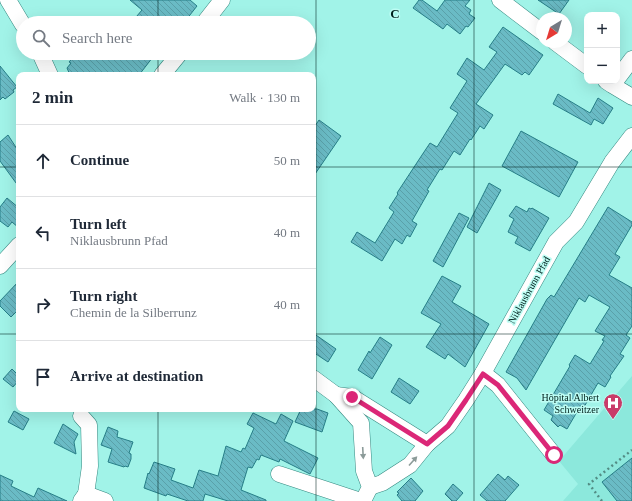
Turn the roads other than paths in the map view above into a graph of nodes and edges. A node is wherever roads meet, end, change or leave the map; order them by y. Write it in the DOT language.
graph roads {
  1 [pos="8,0"];
  2 [pos="222,0"];
  3 [pos="500,0"];
  4 [pos="18,16"];
  5 [pos="209,16"];
  6 [pos="536,27"];
  7 [pos="563,48"];
  8 [pos="632,59"];
  9 [pos="43,60"];
  10 [pos="174,60"];
  11 [pos="584,64"];
  12 [pos="49,72"];
  13 [pos="164,72"];
  14 [pos="620,73"];
  15 [pos="615,84"];
  16 [pos="632,97"];
  17 [pos="632,136"];
  18 [pos="16,248"];
  19 [pos="0,266"];
  20 [pos="483,374"];
  21 [pos="316,380"];
  22 [pos="336,395"];
  23 [pos="377,413"];
  24 [pos="81,416"];
  25 [pos="361,423"];
  26 [pos="427,444"];
  27 [pos="554,455"];
  28 [pos="279,474"];
  29 [pos="365,496"];
  30 [pos="84,497"];
  31 [pos="105,501"];
  1 -- 4 [label="street"];
  2 -- 5 [label="street"];
  3 -- 6 [label="street"];
  7 -- 11 [label="street"];
  8 -- 14 [label="street"];
  9 -- 12 [label="street"];
  10 -- 13 [label="street"];
  15 -- 16 [label="street"];
  17 -- 20 [label="street, Niklausbrunn Pfad"];
  18 -- 19 [label="street"];
  20 -- 26 [label="street, Niklausbrunn Pfad"];
  20 -- 27 [label="street"];
  21 -- 22 [label="street"];
  22 -- 23 [label="street"];
  22 -- 25 [label="street"];
  23 -- 25 [label="street"];
  23 -- 26 [label="street"];
  24 -- 30 [label="street"];
  25 -- 29 [label="street, one-way"];
  29 -- 26 [label="street, Niklausbrunn Pfad, one-way"];
  28 -- 29 [label="street"];
  30 -- 31 [label="street"];
}
